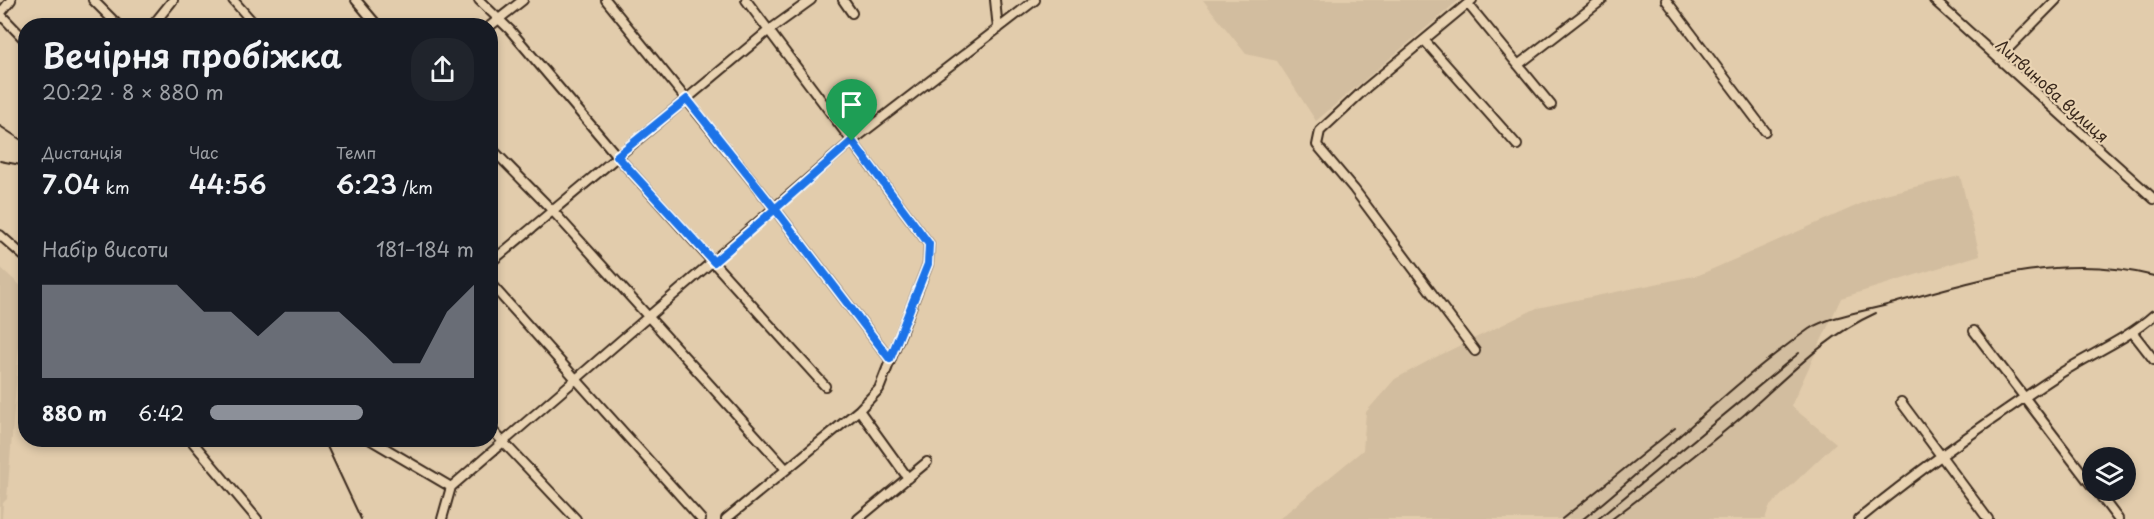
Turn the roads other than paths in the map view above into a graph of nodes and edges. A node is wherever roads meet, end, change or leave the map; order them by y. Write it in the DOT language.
graph roads {
  1 [pos="11,0"];
  2 [pos="93,0"];
  3 [pos="173,0"];
  4 [pos="233,0"];
  5 [pos="356,0"];
  6 [pos="479,0"];
  7 [pos="523,0"];
  8 [pos="606,0"];
  9 [pos="746,0"];
  10 [pos="811,0"];
  11 [pos="843,0"];
  12 [pos="995,0"];
  13 [pos="1035,0"];
  14 [pos="1602,0"];
  15 [pos="1666,0"];
  16 [pos="1934,0"];
  17 [pos="2056,0"];
  18 [pos="1470,2"];
  19 [pos="852,13"];
  20 [pos="111,18"];
  21 [pos="158,18"];
  22 [pos="249,18"];
  23 [pos="371,18"];
  24 [pos="496,18"];
  25 [pos="498,20"];
  26 [pos="998,29"];
  27 [pos="768,31"];
  28 [pos="18,33"];
  29 [pos="1424,40"];
  30 [pos="1999,58"];
  31 [pos="1518,65"];
  32 [pos="687,99"];
  33 [pos="1551,105"];
  34 [pos="1765,131"];
  35 [pos="852,141"];
  36 [pos="1517,145"];
  37 [pos="498,155"];
  38 [pos="617,156"];
  39 [pos="2154,200"];
  40 [pos="775,209"];
  41 [pos="552,210"];
  42 [pos="0,235"];
  43 [pos="18,251"];
  44 [pos="498,256"];
  45 [pos="714,262"];
  46 [pos="498,292"];
  47 [pos="2154,315"];
  48 [pos="649,317"];
  49 [pos="1974,331"];
  50 [pos="2133,333"];
  51 [pos="1476,351"];
  52 [pos="890,359"];
  53 [pos="2154,360"];
  54 [pos="578,381"];
  55 [pos="825,386"];
  56 [pos="2025,397"];
  57 [pos="1901,402"];
  58 [pos="858,410"];
  59 [pos="498,437"];
  60 [pos="503,442"];
  61 [pos="498,446"];
  62 [pos="197,447"];
  63 [pos="383,447"];
  64 [pos="497,447"];
  65 [pos="1939,456"];
  66 [pos="927,462"];
  67 [pos="785,468"];
  68 [pos="2082,473"];
  69 [pos="908,478"];
  70 [pos="451,488"];
  71 [pos="2104,501"];
  72 [pos="257,519"];
  73 [pos="442,519"];
  74 [pos="576,519"];
  75 [pos="701,519"];
  76 [pos="726,519"];
  77 [pos="858,519"];
  78 [pos="1859,519"];
  79 [pos="1988,519"];
  80 [pos="2118,519"];
  1 -- 28 [label="street"];
  2 -- 20 [label="street"];
  3 -- 21 [label="street"];
  4 -- 22 [label="street"];
  5 -- 23 [label="street"];
  6 -- 24 [label="street"];
  7 -- 25 [label="street"];
  8 -- 32 [label="street"];
  9 -- 27 [label="street"];
  10 -- 27 [label="street"];
  11 -- 19 [label="street"];
  12 -- 26 [label="street"];
  13 -- 26 [label="street"];
  14 -- 31 [label="street"];
  15 -- 34 [label="street"];
  16 -- 30 [label="street, Литвинова вулиця"];
  17 -- 30 [label="street"];
  18 -- 29 [label="street"];
  18 -- 31 [label="street"];
  25 -- 38 [label="street"];
  26 -- 35 [label="street"];
  27 -- 32 [label="street"];
  27 -- 35 [label="street"];
  29 -- 36 [label="street"];
  29 -- 51 [label="street"];
  30 -- 39 [label="street, Литвинова вулиця"];
  31 -- 33 [label="street"];
  32 -- 38 [label="street"];
  32 -- 40 [label="street"];
  35 -- 40 [label="street"];
  35 -- 52 [label="street"];
  37 -- 41 [label="street"];
  38 -- 41 [label="street"];
  38 -- 45 [label="street"];
  40 -- 45 [label="street"];
  40 -- 52 [label="street"];
  41 -- 44 [label="street"];
  41 -- 48 [label="street"];
  42 -- 43 [label="street"];
  45 -- 48 [label="street"];
  45 -- 55 [label="street"];
  46 -- 54 [label="street"];
  47 -- 50 [label="street"];
  48 -- 54 [label="street"];
  48 -- 67 [label="street"];
  49 -- 56 [label="street"];
  50 -- 53 [label="street"];
  50 -- 56 [label="street"];
  52 -- 58 [label="street"];
  54 -- 60 [label="street"];
  54 -- 75 [label="street"];
  56 -- 65 [label="street"];
  56 -- 68 [label="street"];
  57 -- 65 [label="street"];
  58 -- 67 [label="street"];
  58 -- 69 [label="street"];
  59 -- 60 [label="street"];
  60 -- 61 [label="street"];
  60 -- 74 [label="street"];
  62 -- 72 [label="street"];
  63 -- 70 [label="street"];
  64 -- 70 [label="street"];
  65 -- 78 [label="street"];
  65 -- 79 [label="street"];
  66 -- 69 [label="street"];
  67 -- 76 [label="street"];
  69 -- 77 [label="street"];
  70 -- 73 [label="street"];
  71 -- 80 [label="street"];
}
